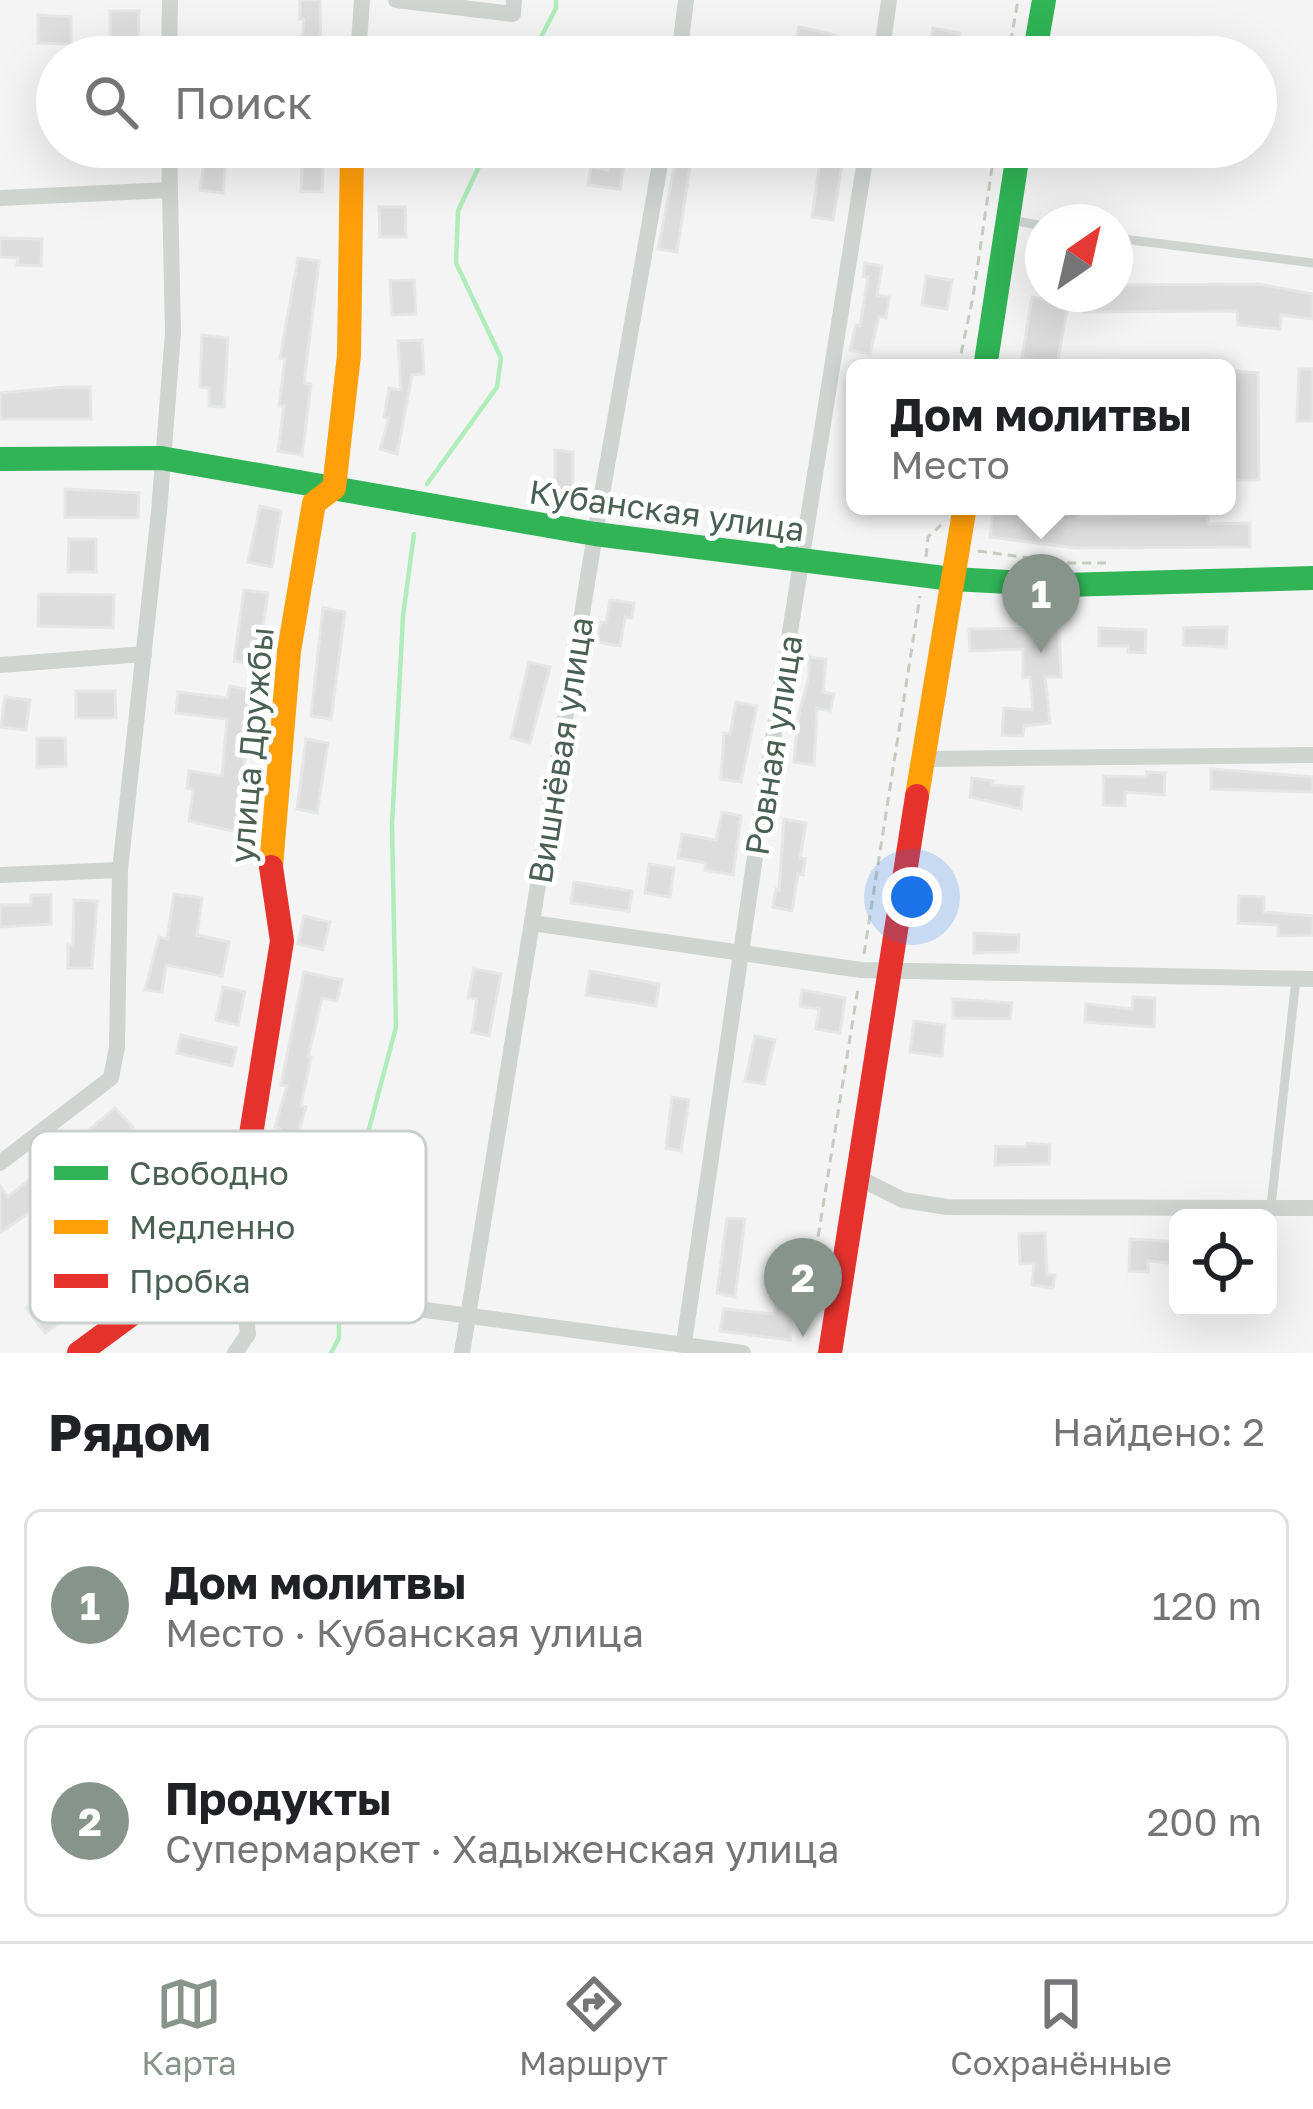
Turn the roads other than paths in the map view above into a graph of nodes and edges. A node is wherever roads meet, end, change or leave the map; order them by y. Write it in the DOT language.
graph roads {
  1 [pos="170,0"];
  2 [pos="362,0"];
  3 [pos="396,0"];
  4 [pos="514,0"];
  5 [pos="686,0"];
  6 [pos="889,0"];
  7 [pos="1044,0"];
  8 [pos="170,36"];
  9 [pos="359,36"];
  10 [pos="682,36"];
  11 [pos="884,36"];
  12 [pos="1038,36"];
  13 [pos="169,168"];
  14 [pos="352,168"];
  15 [pos="659,168"];
  16 [pos="864,168"];
  17 [pos="1015,168"];
  18 [pos="169,190"];
  19 [pos="0,198"];
  20 [pos="1006,219"];
  21 [pos="1025,223"];
  22 [pos="1133,240"];
  23 [pos="1313,263"];
  24 [pos="986,359"];
  25 [pos="161,458"];
  26 [pos="0,459"];
  27 [pos="334,488"];
  28 [pos="964,515"];
  29 [pos="595,534"];
  30 [pos="800,563"];
  31 [pos="1313,578"];
  32 [pos="952,580"];
  33 [pos="144,654"];
  34 [pos="0,665"];
  35 [pos="1313,755"];
  36 [pos="924,759"];
  37 [pos="120,870"];
  38 [pos="0,875"];
  39 [pos="532,923"];
  40 [pos="742,954"];
  41 [pos="890,972"];
  42 [pos="1305,979"];
  43 [pos="41,1131"];
  44 [pos="251,1131"];
  45 [pos="30,1140"];
  46 [pos="0,1163"];
  47 [pos="855,1176"];
  48 [pos="1271,1206"];
  49 [pos="1313,1208"];
  50 [pos="426,1311"];
  51 [pos="466,1317"];
  52 [pos="119,1323"];
  53 [pos="246,1323"];
  54 [pos="684,1343"];
  55 [pos="659,1346"];
  56 [pos="79,1353"];
  57 [pos="235,1353"];
  58 [pos="462,1353"];
  59 [pos="743,1353"];
  60 [pos="830,1353"];
  1 -- 8 [label="street"];
  2 -- 9 [label="street"];
  3 -- 4 [label="street"];
  5 -- 10 [label="street"];
  6 -- 11 [label="street"];
  7 -- 12 [label="street"];
  13 -- 18 [label="street"];
  14 -- 27 [label="street, улица Дружбы"];
  15 -- 29 [label="street, Вишнёвая улица"];
  16 -- 30 [label="street, Ровная улица"];
  17 -- 20 [label="street"];
  18 -- 19 [label="street"];
  18 -- 25 [label="street"];
  20 -- 21 [label="lane"];
  20 -- 24 [label="street"];
  22 -- 23 [label="lane"];
  25 -- 26 [label="street, Кубанская улица"];
  25 -- 27 [label="street, Кубанская улица"];
  25 -- 33 [label="street"];
  27 -- 29 [label="street, Кубанская улица"];
  27 -- 44 [label="street, улица Дружбы"];
  28 -- 32 [label="street"];
  29 -- 30 [label="street, Кубанская улица"];
  29 -- 39 [label="street, Вишнёвая улица"];
  30 -- 32 [label="street, Кубанская улица"];
  30 -- 40 [label="street, Ровная улица"];
  31 -- 32 [label="street, Кубанская улица"];
  32 -- 36 [label="street"];
  33 -- 34 [label="street"];
  33 -- 37 [label="street"];
  35 -- 36 [label="street"];
  36 -- 41 [label="street"];
  37 -- 38 [label="street"];
  37 -- 43 [label="street"];
  39 -- 40 [label="street"];
  39 -- 51 [label="street, Вишнёвая улица"];
  40 -- 41 [label="street"];
  40 -- 54 [label="street, Ровная улица"];
  41 -- 42 [label="street"];
  41 -- 47 [label="street"];
  42 -- 48 [label="lane"];
  45 -- 46 [label="street"];
  47 -- 48 [label="street"];
  47 -- 60 [label="street"];
  48 -- 49 [label="street"];
  50 -- 51 [label="street"];
  51 -- 55 [label="street"];
  51 -- 58 [label="street, Вишнёвая улица"];
  52 -- 56 [label="street"];
  53 -- 57 [label="street"];
  54 -- 55 [label="street"];
  54 -- 59 [label="street"];
}
